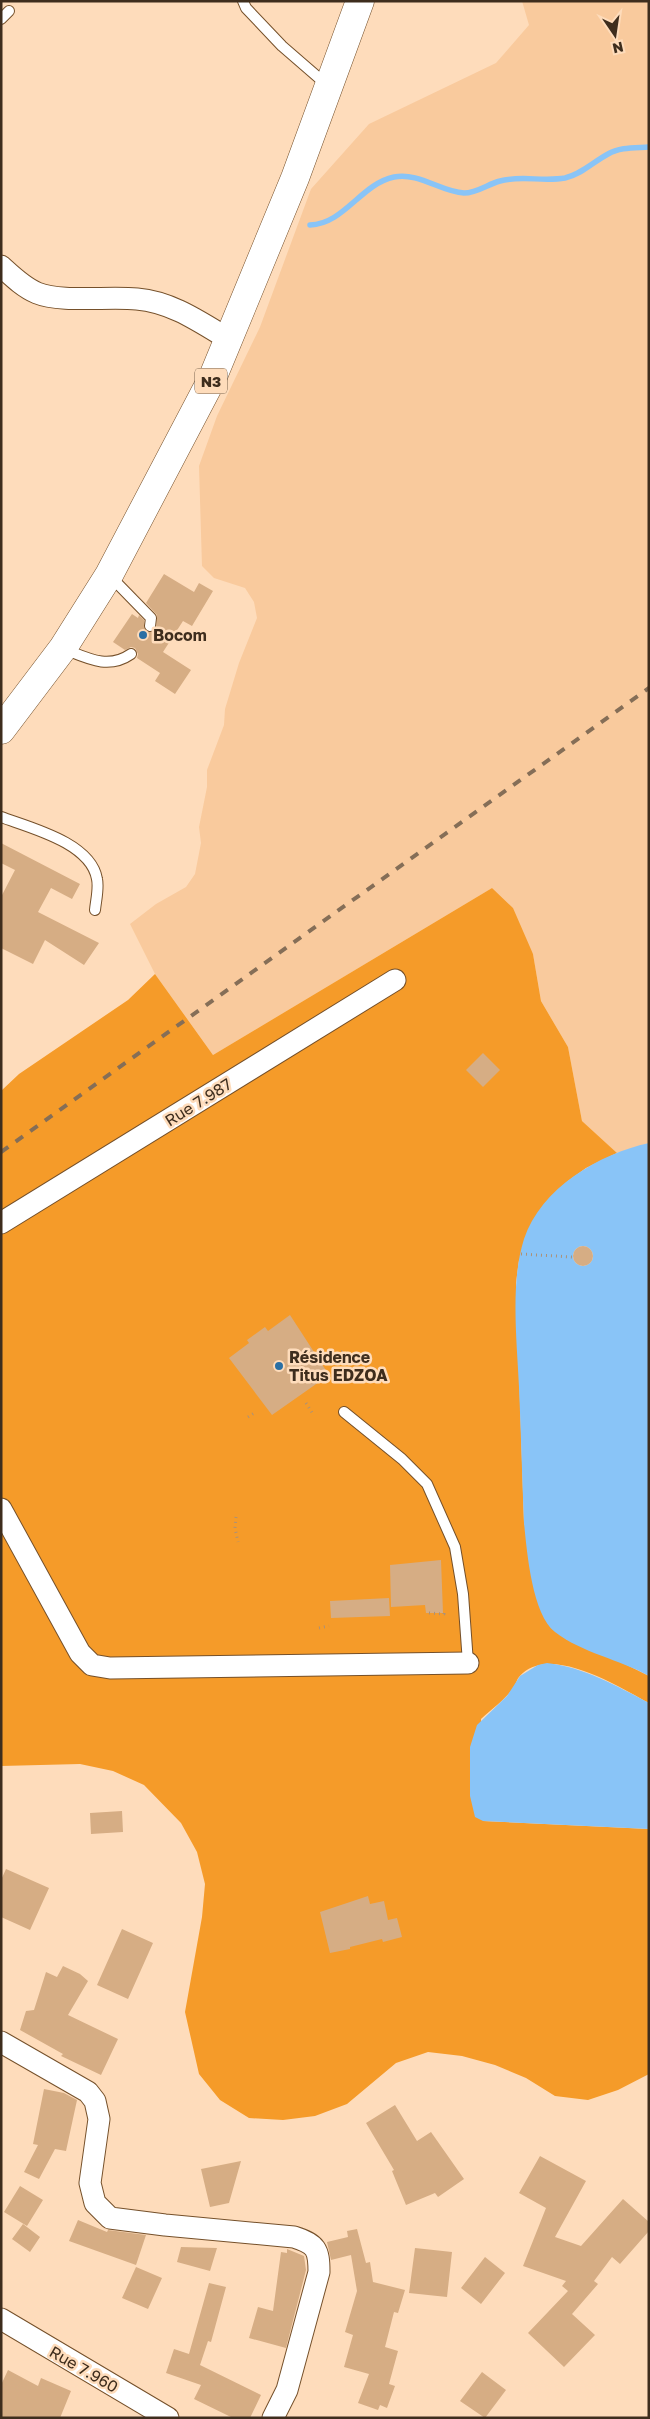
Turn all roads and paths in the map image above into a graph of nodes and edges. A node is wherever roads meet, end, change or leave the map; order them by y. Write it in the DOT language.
graph roads {
  1 [pos="243,1"];
  2 [pos="360,1"];
  3 [pos="9,11"];
  4 [pos="1,19"];
  5 [pos="328,86"];
  6 [pos="1,266"];
  7 [pos="230,340"];
  8 [pos="109,575"];
  9 [pos="150,626"];
  10 [pos="63,648"];
  11 [pos="131,654"];
  12 [pos="1,730"];
  13 [pos="1,817"];
  14 [pos="95,910"];
  15 [pos="395,980"];
  16 [pos="1,1223"];
  17 [pos="521,1254"];
  18 [pos="572,1257"];
  19 [pos="343,1351"];
  20 [pos="338,1355"];
  21 [pos="306,1403"];
  22 [pos="256,1412"];
  23 [pos="344,1412"];
  24 [pos="313,1414"];
  25 [pos="248,1417"];
  26 [pos="1,1509"];
  27 [pos="236,1517"];
  28 [pos="238,1542"];
  29 [pos="444,1610"];
  30 [pos="429,1613"];
  31 [pos="329,1626"];
  32 [pos="319,1628"];
  33 [pos="468,1663"];
  34 [pos="1,2042"];
  35 [pos="1,2319"];
  36 [pos="168,2418"];
  37 [pos="274,2418"];
  1 -- 5 [label="lane"];
  2 -- 5 [label="highway, N3"];
  3 -- 4 [label="lane"];
  5 -- 7 [label="highway, N3"];
  6 -- 7 [label="street"];
  7 -- 8 [label="highway, N3"];
  8 -- 9 [label="lane"];
  8 -- 10 [label="highway, N3"];
  10 -- 11 [label="lane"];
  10 -- 12 [label="highway, N3"];
  13 -- 14 [label="lane"];
  15 -- 16 [label="street, Rue 7.987"];
  17 -- 18 [label="path"];
  19 -- 20 [label="path"];
  21 -- 24 [label="path"];
  22 -- 25 [label="path"];
  23 -- 33 [label="lane"];
  26 -- 33 [label="street"];
  27 -- 28 [label="path"];
  29 -- 30 [label="path"];
  31 -- 32 [label="path"];
  34 -- 37 [label="street"];
  35 -- 36 [label="street, Rue 7.960"];
}
